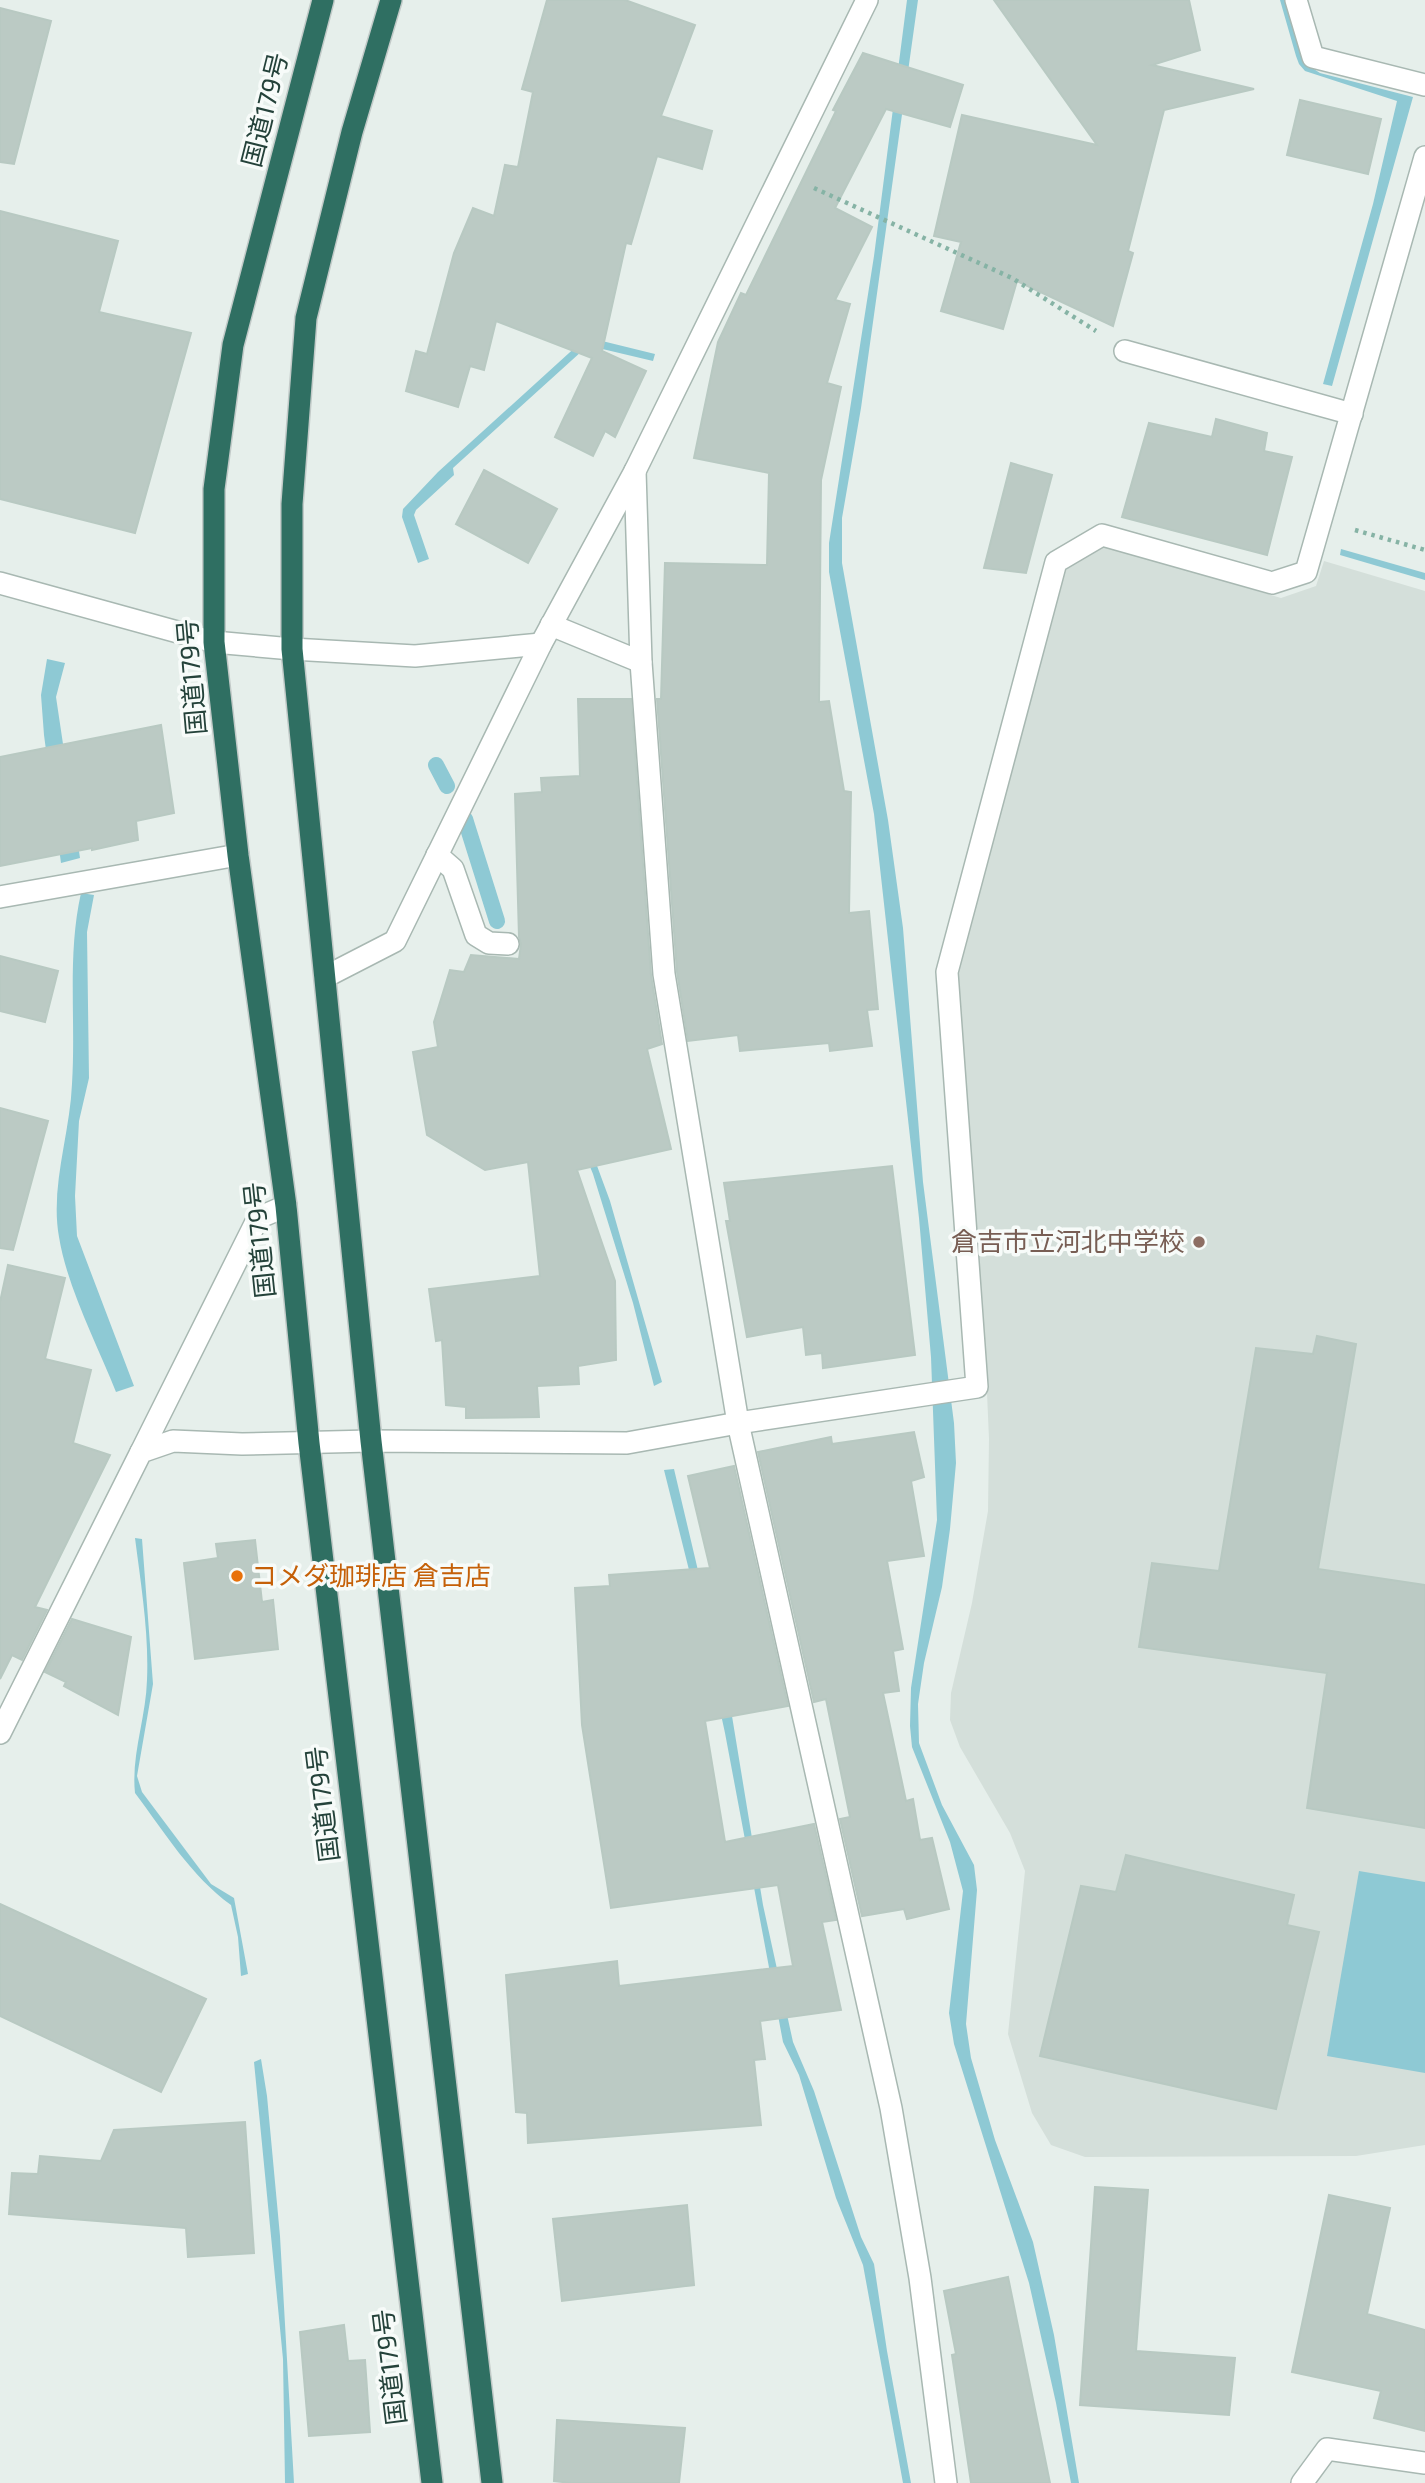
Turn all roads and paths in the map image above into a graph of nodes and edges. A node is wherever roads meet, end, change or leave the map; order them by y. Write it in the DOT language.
graph roads {
  1 [pos="323,0"];
  2 [pos="391,0"];
  3 [pos="867,0"];
  4 [pos="1296,0"];
  5 [pos="1425,85"];
  6 [pos="1425,157"];
  7 [pos="782,171"];
  8 [pos="1125,351"];
  9 [pos="1352,414"];
  10 [pos="635,471"];
  11 [pos="1321,520"];
  12 [pos="1425,550"];
  13 [pos="0,583"];
  14 [pos="546,635"];
  15 [pos="214,642"];
  16 [pos="292,649"];
  17 [pos="641,662"];
  18 [pos="238,855"];
  19 [pos="436,855"];
  20 [pos="0,897"];
  21 [pos="508,944"];
  22 [pos="325,978"];
  23 [pos="286,1206"];
  24 [pos="738,1423"];
  25 [pos="371,1441"];
  26 [pos="309,1443"];
  27 [pos="141,1452"];
  28 [pos="0,1733"];
  29 [pos="1425,2463"];
  30 [pos="432,2483"];
  31 [pos="492,2483"];
  32 [pos="946,2483"];
  33 [pos="1302,2483"];
  1 -- 15 [label="highway, 国道179号"];
  2 -- 16 [label="highway"];
  3 -- 7 [label="street"];
  4 -- 5 [label="street"];
  6 -- 9 [label="street"];
  7 -- 8 [label="path"];
  7 -- 10 [label="street"];
  8 -- 9 [label="street"];
  9 -- 11 [label="street"];
  10 -- 14 [label="street"];
  10 -- 17 [label="street"];
  11 -- 12 [label="path"];
  11 -- 24 [label="street"];
  13 -- 15 [label="street"];
  14 -- 16 [label="street"];
  14 -- 17 [label="street"];
  14 -- 19 [label="street"];
  15 -- 16 [label="street"];
  15 -- 18 [label="highway, 国道179号"];
  16 -- 22 [label="highway"];
  17 -- 24 [label="street"];
  18 -- 20 [label="street"];
  18 -- 23 [label="highway, 国道179号"];
  19 -- 21 [label="street"];
  19 -- 22 [label="street"];
  22 -- 25 [label="highway"];
  23 -- 26 [label="highway, 国道179号"];
  23 -- 27 [label="street"];
  24 -- 25 [label="street"];
  24 -- 32 [label="street"];
  25 -- 26 [label="street"];
  25 -- 31 [label="highway"];
  26 -- 27 [label="street"];
  26 -- 30 [label="highway, 国道179号"];
  27 -- 28 [label="street"];
  29 -- 33 [label="street"];
}
